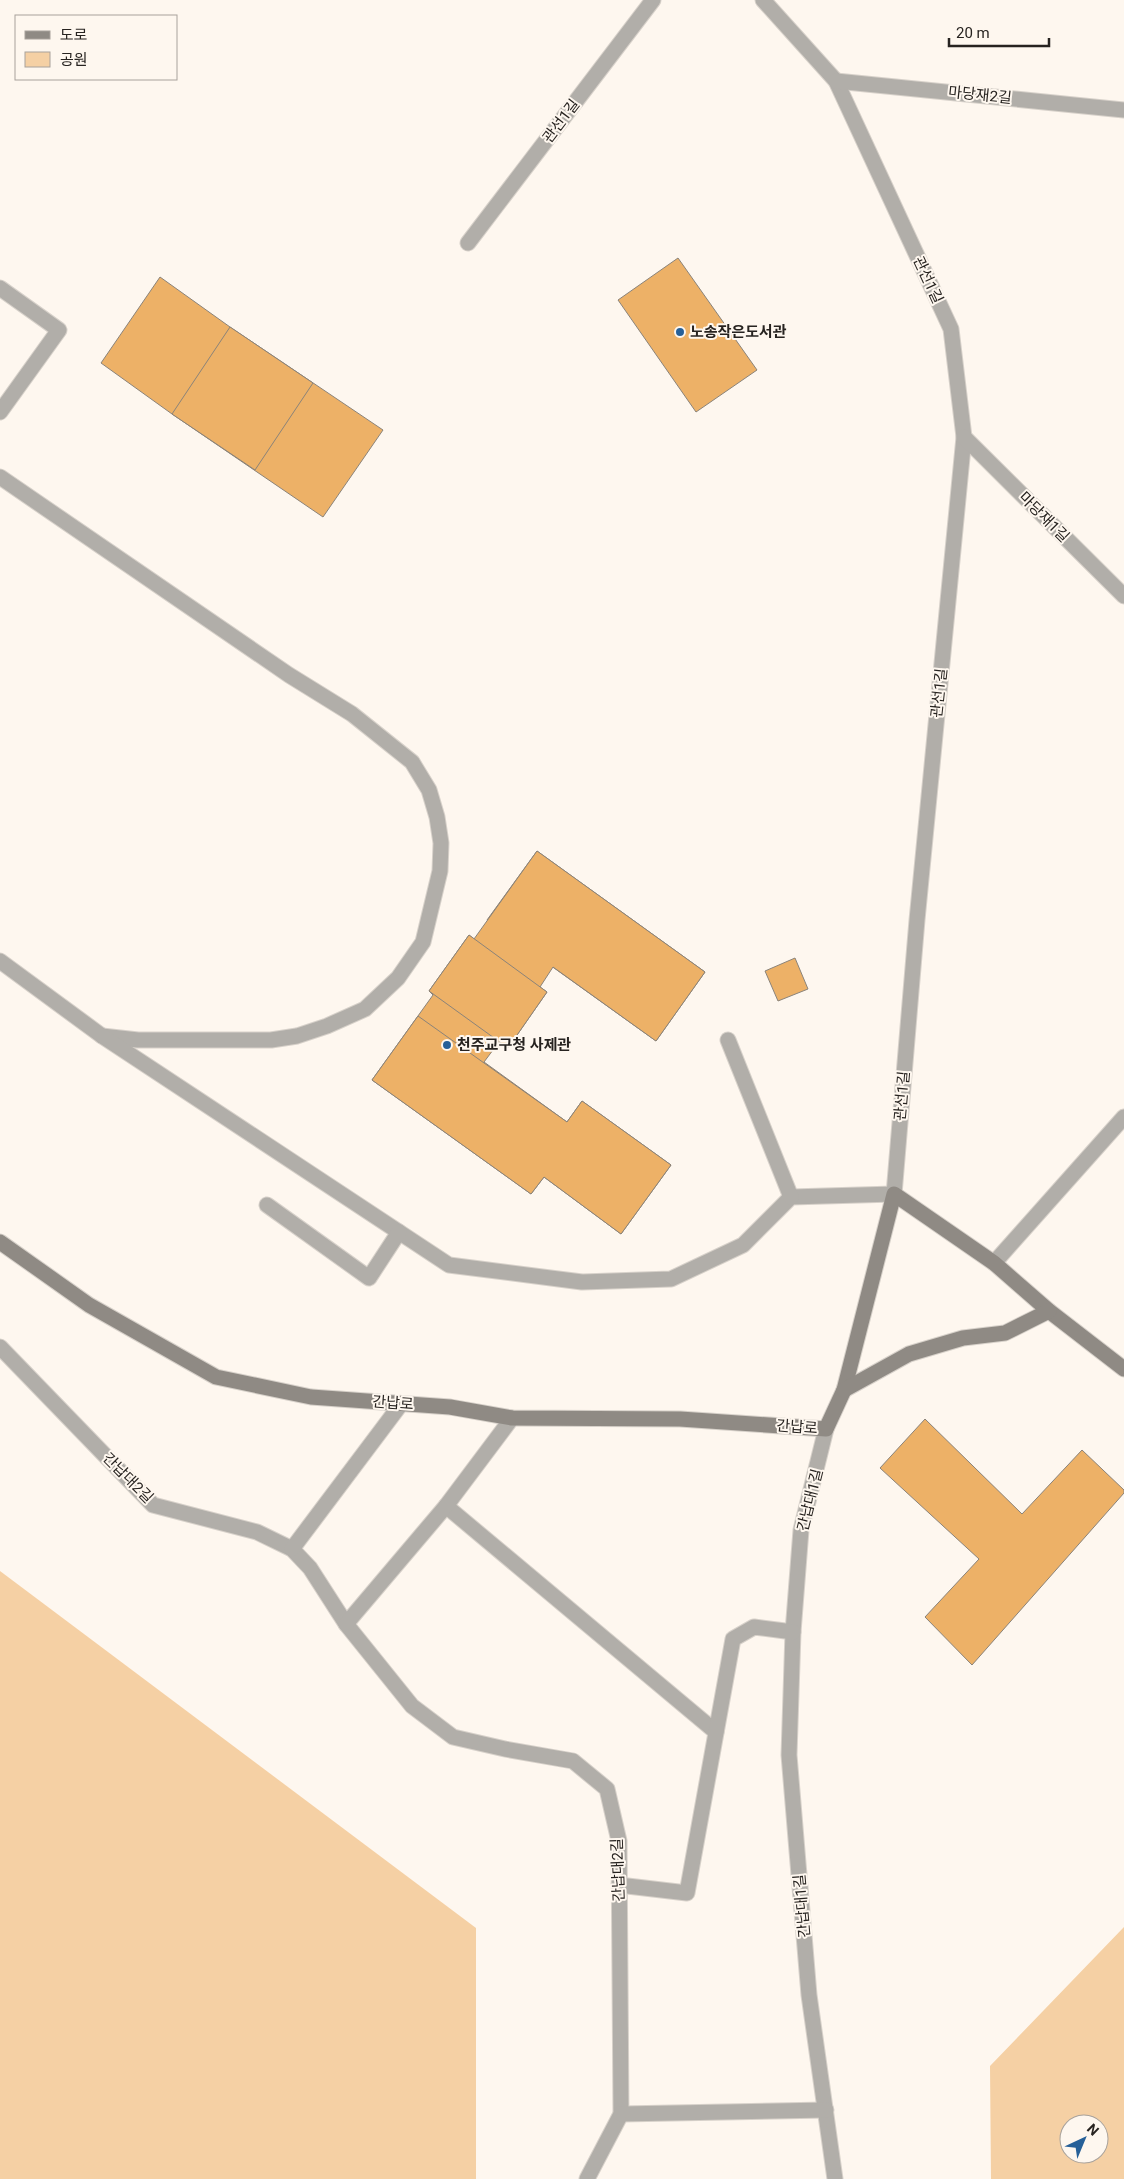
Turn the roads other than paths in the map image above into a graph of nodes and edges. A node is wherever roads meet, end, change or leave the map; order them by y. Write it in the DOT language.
graph roads {
  1 [pos="653,0"];
  2 [pos="763,0"];
  3 [pos="836,81"];
  4 [pos="1124,110"];
  5 [pos="468,243"];
  6 [pos="0,288"];
  7 [pos="0,412"];
  8 [pos="964,438"];
  9 [pos="0,477"];
  10 [pos="1124,596"];
  11 [pos="0,961"];
  12 [pos="102,1036"];
  13 [pos="728,1040"];
  14 [pos="1124,1117"];
  15 [pos="894,1194"];
  16 [pos="791,1197"];
  17 [pos="267,1205"];
  18 [pos="399,1232"];
  19 [pos="0,1242"];
  20 [pos="994,1263"];
  21 [pos="1049,1311"];
  22 [pos="0,1347"];
  23 [pos="1124,1369"];
  24 [pos="844,1390"];
  25 [pos="401,1404"];
  26 [pos="512,1418"];
  27 [pos="826,1429"];
  28 [pos="446,1506"];
  29 [pos="292,1550"];
  30 [pos="346,1624"];
  31 [pos="793,1632"];
  32 [pos="716,1732"];
  33 [pos="619,1885"];
  34 [pos="826,2110"];
  35 [pos="621,2114"];
  36 [pos="588,2179"];
  37 [pos="836,2179"];
  1 -- 5 [label="street, 관선1길"];
  2 -- 3 [label="street, 관선1길"];
  3 -- 4 [label="street, 마당재2길"];
  3 -- 8 [label="street, 관선1길"];
  6 -- 7 [label="street"];
  8 -- 10 [label="street, 마당재1길"];
  8 -- 15 [label="street, 관선1길"];
  9 -- 12 [label="street"];
  11 -- 12 [label="street"];
  12 -- 18 [label="street"];
  13 -- 16 [label="street"];
  14 -- 20 [label="street"];
  15 -- 16 [label="street"];
  15 -- 20 [label="street"];
  15 -- 24 [label="street, 관선1길"];
  16 -- 18 [label="street"];
  17 -- 18 [label="street"];
  19 -- 25 [label="street, 간납로"];
  20 -- 21 [label="street"];
  21 -- 23 [label="street"];
  21 -- 24 [label="street"];
  22 -- 29 [label="street, 간납대2길"];
  24 -- 27 [label="street, 관선1길"];
  25 -- 26 [label="street, 간납로"];
  25 -- 29 [label="street"];
  26 -- 27 [label="street, 간납로"];
  26 -- 28 [label="street"];
  27 -- 31 [label="street, 간납대1길"];
  28 -- 30 [label="street"];
  28 -- 32 [label="street"];
  29 -- 30 [label="street, 간납대2길"];
  30 -- 33 [label="street, 간납대2길"];
  31 -- 32 [label="street"];
  31 -- 34 [label="street, 간납대1길"];
  32 -- 33 [label="street"];
  33 -- 35 [label="street, 간납대2길"];
  34 -- 35 [label="street"];
  34 -- 37 [label="street, 간납대1길"];
  35 -- 36 [label="street, 간납대2길"];
}
